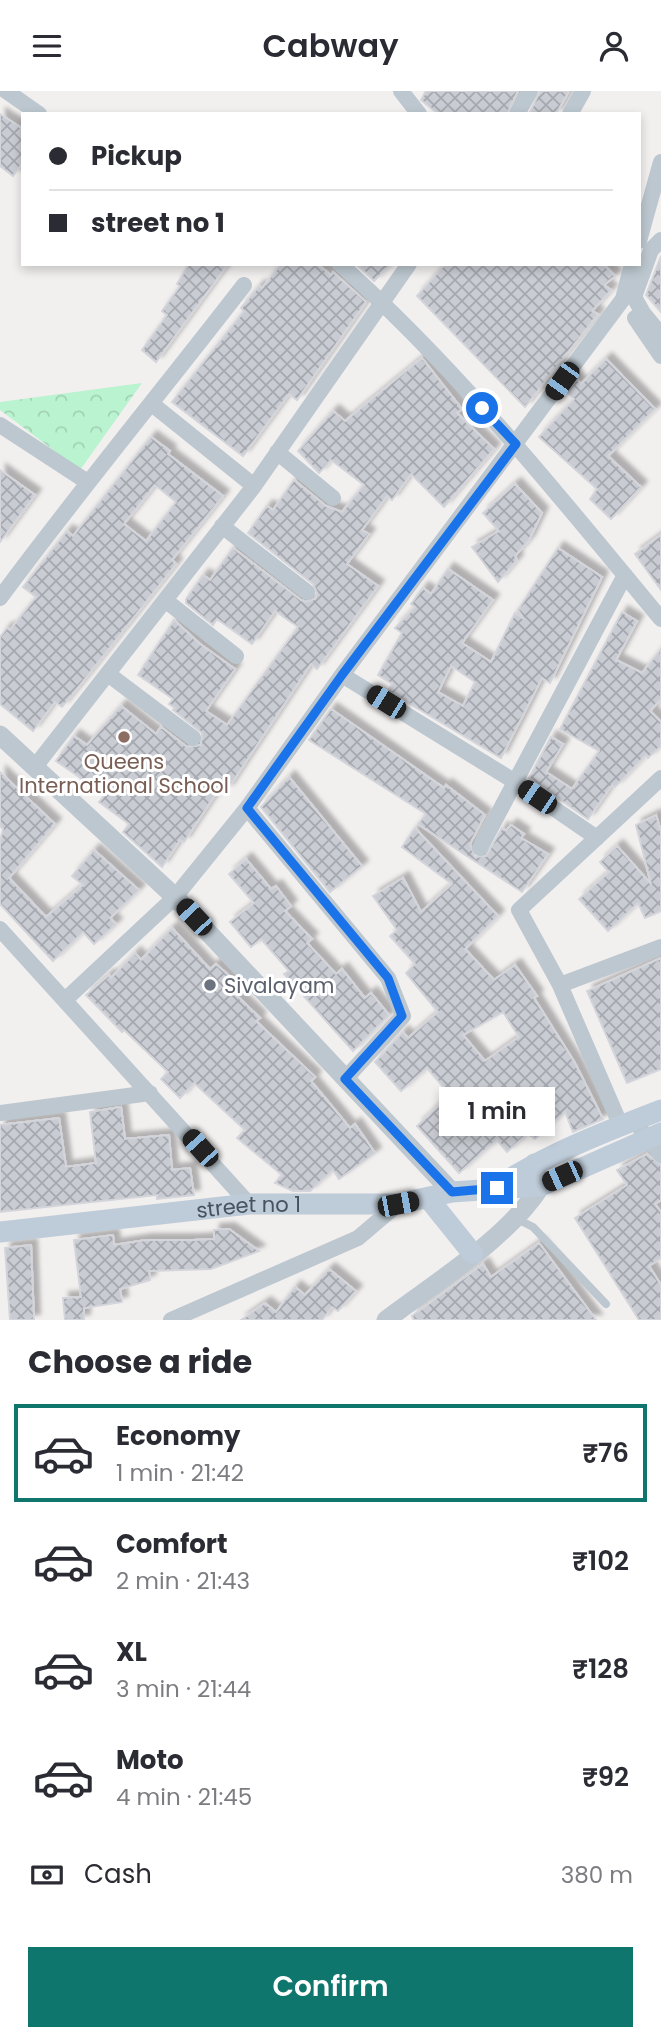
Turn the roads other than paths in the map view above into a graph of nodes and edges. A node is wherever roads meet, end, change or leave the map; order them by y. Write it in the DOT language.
graph roads {
  1 [pos="6,91"];
  2 [pos="401,91"];
  3 [pos="530,91"];
  4 [pos="583,91"];
  5 [pos="36,112"];
  6 [pos="417,112"];
  7 [pos="518,112"];
  8 [pos="571,112"];
  9 [pos="661,163"];
  10 [pos="641,232"];
  11 [pos="661,240"];
  12 [pos="342,266"];
  13 [pos="407,266"];
  14 [pos="631,266"];
  15 [pos="244,285"];
  16 [pos="623,299"];
  17 [pos="381,301"];
  18 [pos="661,335"];
  19 [pos="661,356"];
  20 [pos="152,404"];
  21 [pos="0,425"];
  22 [pos="516,444"];
  23 [pos="276,452"];
  24 [pos="86,481"];
  25 [pos="254,485"];
  26 [pos="333,498"];
  27 [pos="222,526"];
  28 [pos="625,575"];
  29 [pos="307,592"];
  30 [pos="0,598"];
  31 [pos="165,600"];
  32 [pos="661,619"];
  33 [pos="236,656"];
  34 [pos="108,674"];
  35 [pos="342,675"];
  36 [pos="0,735"];
  37 [pos="193,738"];
  38 [pos="34,768"];
  39 [pos="661,778"];
  40 [pos="517,783"];
  41 [pos="247,808"];
  42 [pos="597,838"];
  43 [pos="480,848"];
  44 [pos="175,897"];
  45 [pos="0,929"];
  46 [pos="661,947"];
  47 [pos="560,985"];
  48 [pos="65,1000"];
  49 [pos="345,1079"];
  50 [pos="150,1093"];
  51 [pos="661,1110"];
  52 [pos="0,1113"];
  53 [pos="640,1129"];
  54 [pos="661,1155"];
  55 [pos="534,1163"];
  56 [pos="541,1186"];
  57 [pos="497,1188"];
  58 [pos="452,1192"];
  59 [pos="428,1198"];
  60 [pos="249,1204"];
  61 [pos="398,1204"];
  62 [pos="514,1218"];
  63 [pos="0,1232"];
  64 [pos="473,1254"];
  65 [pos="606,1304"];
  66 [pos="171,1320"];
  67 [pos="386,1320"];
  1 -- 5 [label="street"];
  2 -- 6 [label="street"];
  3 -- 7 [label="street"];
  4 -- 8 [label="street"];
  9 -- 10 [label="street"];
  11 -- 18 [label="street"];
  12 -- 17 [label="street"];
  13 -- 17 [label="street"];
  14 -- 16 [label="street"];
  15 -- 20 [label="street"];
  16 -- 19 [label="street"];
  16 -- 22 [label="street"];
  17 -- 22 [label="street"];
  17 -- 23 [label="street"];
  20 -- 24 [label="street"];
  20 -- 25 [label="street"];
  21 -- 24 [label="street"];
  22 -- 28 [label="street"];
  22 -- 35 [label="street"];
  23 -- 25 [label="street"];
  23 -- 26 [label="street"];
  24 -- 30 [label="street"];
  25 -- 27 [label="street"];
  27 -- 29 [label="street"];
  27 -- 31 [label="street"];
  28 -- 32 [label="street"];
  28 -- 40 [label="street"];
  31 -- 33 [label="street"];
  31 -- 34 [label="street"];
  34 -- 37 [label="street"];
  34 -- 38 [label="street"];
  35 -- 40 [label="street"];
  35 -- 41 [label="street"];
  36 -- 38 [label="street"];
  38 -- 44 [label="street"];
  39 -- 42 [label="street"];
  40 -- 42 [label="street"];
  40 -- 43 [label="street"];
  41 -- 44 [label="street"];
  41 -- 49 [label="street"];
  42 -- 47 [label="street"];
  44 -- 48 [label="street"];
  44 -- 49 [label="street"];
  45 -- 48 [label="street"];
  46 -- 47 [label="street"];
  47 -- 53 [label="street"];
  48 -- 50 [label="street"];
  49 -- 58 [label="street"];
  50 -- 52 [label="street"];
  50 -- 60 [label="street"];
  51 -- 53 [label="main road, street no 1"];
  53 -- 54 [label="street"];
  53 -- 55 [label="main road, street no 1"];
  53 -- 56 [label="main road, street no 1"];
  55 -- 56 [label="street"];
  55 -- 57 [label="main road, street no 1"];
  56 -- 57 [label="main road, street no 1"];
  56 -- 62 [label="street"];
  57 -- 58 [label="main road, street no 1"];
  58 -- 59 [label="main road, street no 1"];
  59 -- 61 [label="main road, street no 1"];
  59 -- 64 [label="main road"];
  60 -- 61 [label="main road, street no 1"];
  60 -- 63 [label="main road, street no 1"];
  61 -- 66 [label="street"];
  62 -- 64 [label="street"];
  62 -- 65 [label="lane"];
  64 -- 67 [label="street"];
}
